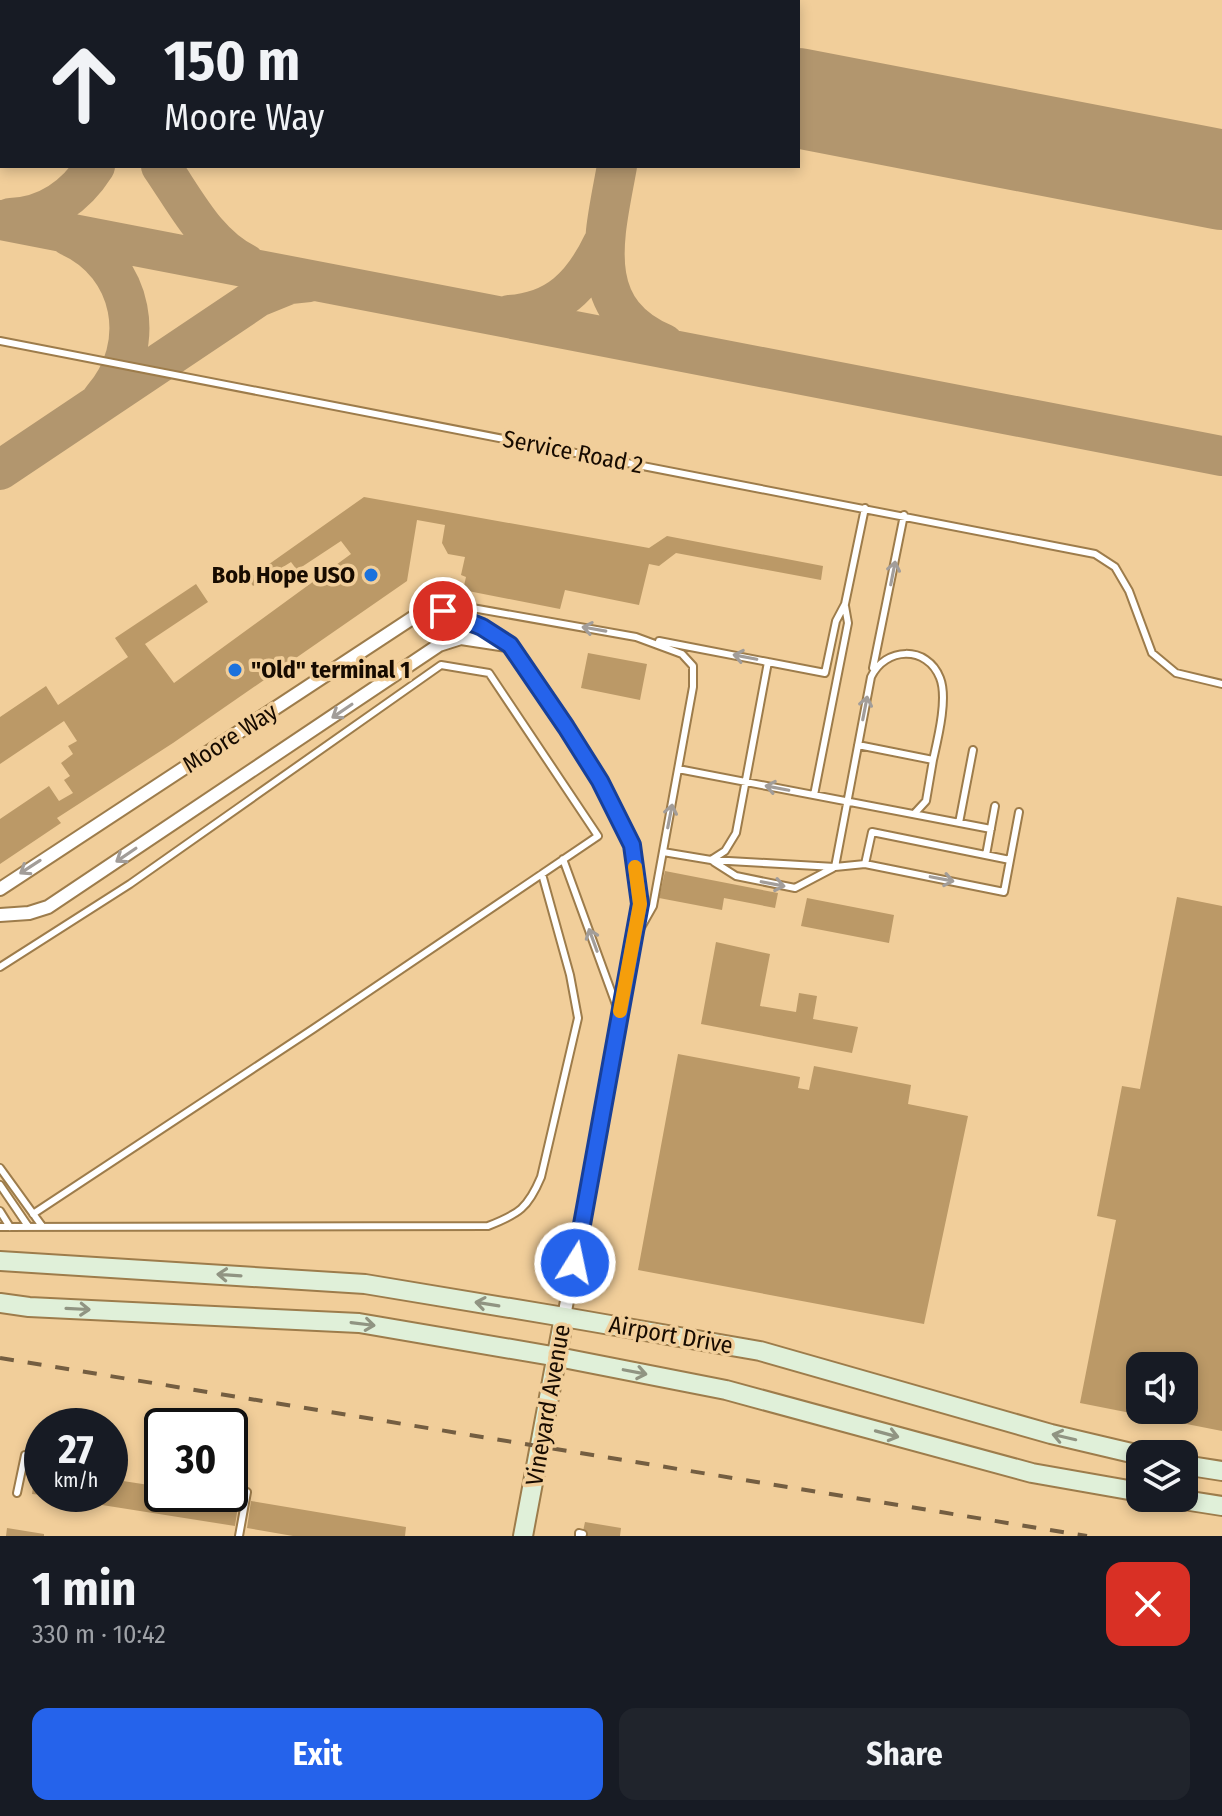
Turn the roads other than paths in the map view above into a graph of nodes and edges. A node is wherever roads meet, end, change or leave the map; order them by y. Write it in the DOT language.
graph roads {
  1 [pos="0,341"];
  2 [pos="865,508"];
  3 [pos="904,515"];
  4 [pos="845,604"];
  5 [pos="443,611"];
  6 [pos="636,637"];
  7 [pos="510,645"];
  8 [pos="768,662"];
  9 [pos="871,677"];
  10 [pos="1222,684"];
  11 [pos="858,745"];
  12 [pos="973,750"];
  13 [pos="933,760"];
  14 [pos="678,769"];
  15 [pos="746,782"];
  16 [pos="814,795"];
  17 [pos="847,801"];
  18 [pos="995,806"];
  19 [pos="1019,812"];
  20 [pos="914,814"];
  21 [pos="959,823"];
  22 [pos="991,829"];
  23 [pos="663,852"];
  24 [pos="986,855"];
  25 [pos="563,859"];
  26 [pos="711,860"];
  27 [pos="1010,860"];
  28 [pos="865,864"];
  29 [pos="835,867"];
  30 [pos="542,874"];
  31 [pos="0,889"];
  32 [pos="0,915"];
  33 [pos="632,943"];
  34 [pos="0,967"];
  35 [pos="619,1014"];
  36 [pos="0,1168"];
  37 [pos="0,1185"];
  38 [pos="0,1211"];
  39 [pos="33,1214"];
  40 [pos="28,1226"];
  41 [pos="42,1226"];
  42 [pos="0,1227"];
  43 [pos="10,1227"];
  44 [pos="0,1261"];
  45 [pos="0,1303"];
  46 [pos="564,1317"];
  47 [pos="558,1357"];
  48 [pos="1126,1452"];
  49 [pos="24,1460"];
  50 [pos="1198,1467"];
  51 [pos="1222,1471"];
  52 [pos="1126,1490"];
  53 [pos="17,1493"];
  54 [pos="1198,1502"];
  55 [pos="1222,1506"];
  56 [pos="243,1512"];
  57 [pos="239,1536"];
  58 [pos="523,1536"];
  1 -- 2 [label="lane, Service Road 2"];
  2 -- 3 [label="lane, Service Road 2"];
  2 -- 4 [label="lane"];
  9 -- 3 [label="lane, one-way"];
  3 -- 10 [label="lane, Service Road 2"];
  4 -- 8 [label="lane"];
  4 -- 16 [label="lane"];
  6 -- 5 [label="lane, one-way"];
  5 -- 7 [label="street"];
  5 -- 31 [label="street, Moore Way, one-way"];
  8 -- 6 [label="lane, one-way"];
  6 -- 14 [label="lane"];
  7 -- 32 [label="street, one-way"];
  7 -- 33 [label="street"];
  8 -- 15 [label="lane"];
  11 -- 9 [label="lane, one-way"];
  9 -- 13 [label="lane"];
  11 -- 13 [label="lane"];
  11 -- 17 [label="lane"];
  12 -- 21 [label="lane"];
  13 -- 20 [label="lane"];
  14 -- 15 [label="lane"];
  23 -- 14 [label="lane, one-way"];
  16 -- 15 [label="lane, one-way"];
  15 -- 26 [label="lane"];
  16 -- 17 [label="lane"];
  17 -- 20 [label="lane"];
  17 -- 29 [label="lane"];
  18 -- 22 [label="lane"];
  19 -- 27 [label="lane"];
  20 -- 21 [label="lane"];
  21 -- 22 [label="lane"];
  22 -- 24 [label="lane"];
  23 -- 26 [label="lane"];
  23 -- 33 [label="lane"];
  24 -- 27 [label="lane"];
  24 -- 28 [label="lane"];
  25 -- 30 [label="lane"];
  25 -- 34 [label="lane"];
  35 -- 25 [label="lane, one-way"];
  26 -- 29 [label="lane"];
  26 -- 29 [label="lane, one-way"];
  28 -- 27 [label="lane, one-way"];
  28 -- 29 [label="lane"];
  30 -- 39 [label="lane"];
  30 -- 41 [label="lane"];
  33 -- 35 [label="street, Vineyard Avenue"];
  35 -- 46 [label="street, Vineyard Avenue"];
  36 -- 39 [label="lane"];
  37 -- 40 [label="lane"];
  38 -- 43 [label="lane"];
  39 -- 41 [label="lane"];
  40 -- 41 [label="lane"];
  40 -- 43 [label="lane"];
  42 -- 43 [label="lane"];
  46 -- 44 [label="main road, Airport Drive, one-way"];
  45 -- 47 [label="main road, Airport Drive, one-way"];
  46 -- 47 [label="main road, Vineyard Avenue"];
  48 -- 46 [label="main road, Airport Drive, one-way"];
  47 -- 52 [label="main road, Airport Drive, one-way"];
  47 -- 58 [label="main road, Vineyard Avenue"];
  49 -- 53 [label="lane"];
  50 -- 51 [label="main road"];
  54 -- 55 [label="main road"];
  56 -- 57 [label="lane"];
}
